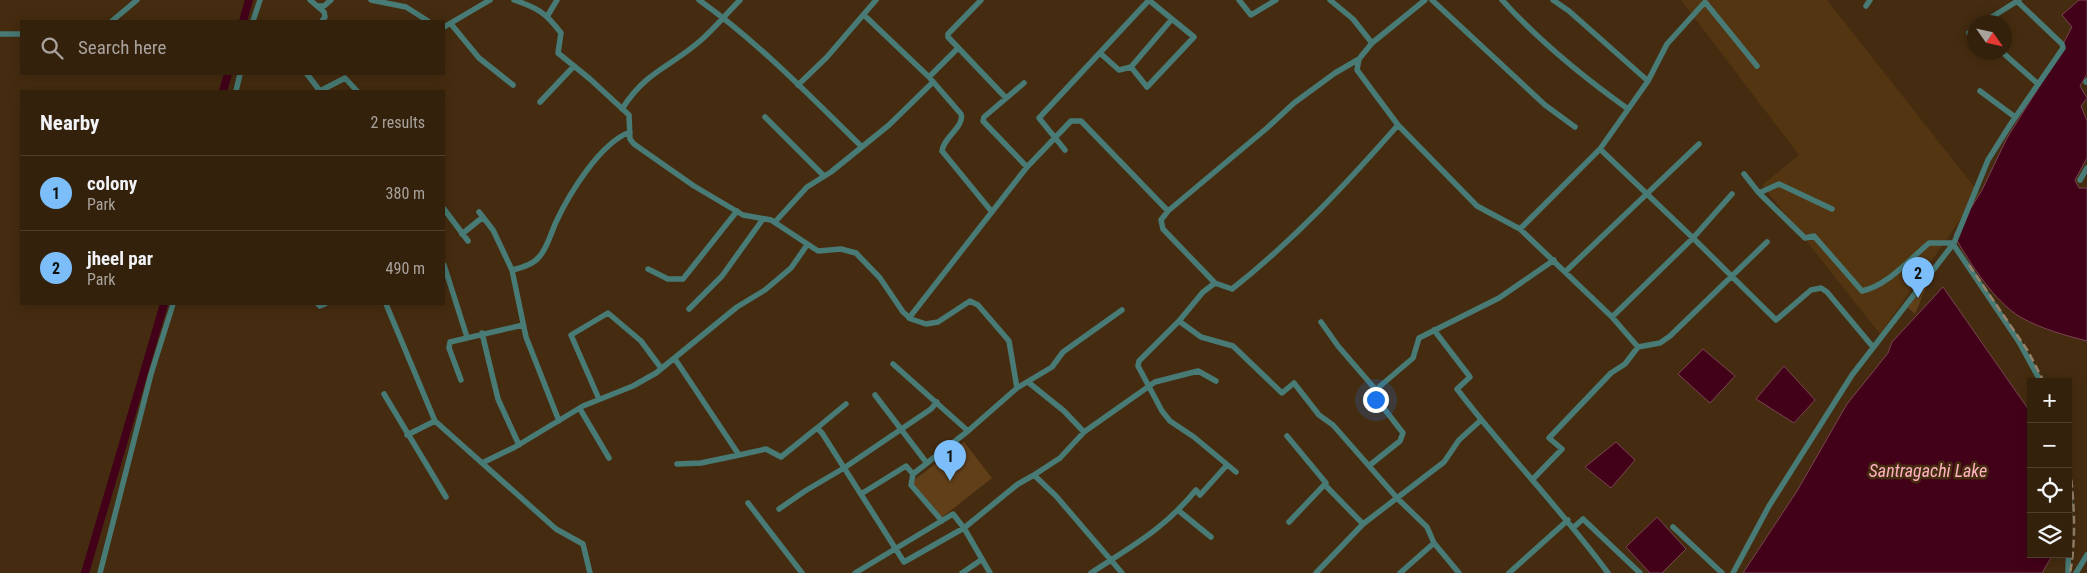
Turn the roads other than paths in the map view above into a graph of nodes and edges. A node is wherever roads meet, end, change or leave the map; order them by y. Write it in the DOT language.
graph roads {
  1 [pos="137,0"];
  2 [pos="260,0"];
  3 [pos="310,0"];
  4 [pos="331,0"];
  5 [pos="371,0"];
  6 [pos="490,0"];
  7 [pos="514,0"];
  8 [pos="557,0"];
  9 [pos="699,0"];
  10 [pos="740,0"];
  11 [pos="876,0"];
  12 [pos="981,0"];
  13 [pos="1149,0"];
  14 [pos="1239,0"];
  15 [pos="1276,0"];
  16 [pos="1330,0"];
  17 [pos="1425,0"];
  18 [pos="1432,0"];
  19 [pos="1502,0"];
  20 [pos="1552,0"];
  21 [pos="1870,0"];
  22 [pos="1704,1"];
  23 [pos="2018,1"];
  24 [pos="394,2"];
  25 [pos="318,6"];
  26 [pos="1866,6"];
  27 [pos="548,15"];
  28 [pos="864,15"];
  29 [pos="1995,15"];
  30 [pos="723,17"];
  31 [pos="1172,19"];
  32 [pos="113,20"];
  33 [pos="253,20"];
  34 [pos="323,20"];
  35 [pos="426,20"];
  36 [pos="451,24"];
  37 [pos="445,27"];
  38 [pos="0,34"];
  39 [pos="20,34"];
  40 [pos="1372,44"];
  41 [pos="958,48"];
  42 [pos="1100,53"];
  43 [pos="1360,59"];
  44 [pos="2011,60"];
  45 [pos="574,66"];
  46 [pos="1757,66"];
  47 [pos="1131,67"];
  48 [pos="240,75"];
  49 [pos="308,75"];
  50 [pos="931,79"];
  51 [pos="1648,81"];
  52 [pos="1024,83"];
  53 [pos="2038,84"];
  54 [pos="513,85"];
  55 [pos="798,85"];
  56 [pos="236,90"];
  57 [pos="319,90"];
  58 [pos="322,90"];
  59 [pos="356,90"];
  60 [pos="1980,91"];
  61 [pos="1006,98"];
  62 [pos="540,102"];
  63 [pos="622,109"];
  64 [pos="1628,109"];
  65 [pos="765,117"];
  66 [pos="2015,117"];
  67 [pos="1398,125"];
  68 [pos="1575,127"];
  69 [pos="630,132"];
  70 [pos="1056,137"];
  71 [pos="1699,144"];
  72 [pos="861,146"];
  73 [pos="1600,149"];
  74 [pos="1065,150"];
  75 [pos="1027,167"];
  76 [pos="2087,168"];
  77 [pos="1744,174"];
  78 [pos="823,175"];
  79 [pos="2080,180"];
  80 [pos="1648,193"];
  81 [pos="1759,193"];
  82 [pos="1732,194"];
  83 [pos="1832,208"];
  84 [pos="445,210"];
  85 [pos="737,211"];
  86 [pos="1168,211"];
  87 [pos="992,212"];
  88 [pos="763,219"];
  89 [pos="775,222"];
  90 [pos="1520,229"];
  91 [pos="462,234"];
  92 [pos="1692,238"];
  93 [pos="468,241"];
  94 [pos="1767,242"];
  95 [pos="1953,243"];
  96 [pos="807,245"];
  97 [pos="1554,260"];
  98 [pos="445,267"];
  99 [pos="648,269"];
  100 [pos="512,270"];
  101 [pos="1565,272"];
  102 [pos="1732,277"];
  103 [pos="1215,283"];
  104 [pos="173,305"];
  105 [pos="386,305"];
  106 [pos="689,309"];
  107 [pos="1122,310"];
  108 [pos="1612,316"];
  109 [pos="909,318"];
  110 [pos="1179,321"];
  111 [pos="1321,322"];
  112 [pos="523,325"];
  113 [pos="1434,330"];
  114 [pos="482,334"];
  115 [pos="466,337"];
  116 [pos="1638,347"];
  117 [pos="1873,347"];
  118 [pos="675,359"];
  119 [pos="893,364"];
  120 [pos="661,368"];
  121 [pos="2039,378"];
  122 [pos="461,380"];
  123 [pos="1216,381"];
  124 [pos="1028,382"];
  125 [pos="1149,387"];
  126 [pos="1017,388"];
  127 [pos="1376,390"];
  128 [pos="384,394"];
  129 [pos="875,395"];
  130 [pos="599,398"];
  131 [pos="937,402"];
  132 [pos="846,404"];
  133 [pos="580,409"];
  134 [pos="1481,420"];
  135 [pos="435,421"];
  136 [pos="559,421"];
  137 [pos="817,428"];
  138 [pos="901,430"];
  139 [pos="968,431"];
  140 [pos="1084,432"];
  141 [pos="407,434"];
  142 [pos="1287,436"];
  143 [pos="519,445"];
  144 [pos="739,455"];
  145 [pos="609,458"];
  146 [pos="926,462"];
  147 [pos="482,463"];
  148 [pos="677,464"];
  149 [pos="1227,465"];
  150 [pos="1370,465"];
  151 [pos="844,468"];
  152 [pos="1236,472"];
  153 [pos="912,474"];
  154 [pos="1034,475"];
  155 [pos="1532,480"];
  156 [pos="1325,485"];
  157 [pos="861,494"];
  158 [pos="446,497"];
  159 [pos="1398,499"];
  160 [pos="748,504"];
  161 [pos="779,509"];
  162 [pos="1179,511"];
  163 [pos="2069,513"];
  164 [pos="1568,520"];
  165 [pos="942,521"];
  166 [pos="1289,522"];
  167 [pos="1363,524"];
  168 [pos="1574,527"];
  169 [pos="1673,527"];
  170 [pos="964,528"];
  171 [pos="1212,537"];
  172 [pos="1434,543"];
  173 [pos="895,549"];
  174 [pos="2087,555"];
  175 [pos="981,560"];
  176 [pos="1112,561"];
  177 [pos="100,573"];
  178 [pos="590,573"];
  179 [pos="802,573"];
  180 [pos="855,573"];
  181 [pos="962,573"];
  182 [pos="990,573"];
  183 [pos="1091,573"];
  184 [pos="1122,573"];
  185 [pos="1316,573"];
  186 [pos="1400,573"];
  187 [pos="1459,573"];
  188 [pos="1509,573"];
  189 [pos="1608,573"];
  190 [pos="1640,573"];
  191 [pos="1722,573"];
  192 [pos="1733,573"];
  193 [pos="2068,573"];
  194 [pos="2076,573"];
  1 -- 32 [label="street"];
  2 -- 33 [label="street"];
  3 -- 25 [label="street"];
  4 -- 25 [label="street"];
  5 -- 24 [label="street"];
  6 -- 36 [label="street"];
  7 -- 27 [label="street"];
  8 -- 27 [label="street"];
  9 -- 30 [label="street"];
  10 -- 30 [label="street"];
  11 -- 28 [label="street"];
  12 -- 41 [label="street"];
  13 -- 31 [label="street"];
  13 -- 42 [label="street"];
  14 -- 15 [label="street"];
  16 -- 40 [label="street"];
  17 -- 40 [label="street"];
  18 -- 68 [label="street"];
  19 -- 64 [label="street"];
  20 -- 51 [label="street"];
  21 -- 26 [label="street"];
  22 -- 46 [label="street"];
  22 -- 51 [label="street"];
  23 -- 29 [label="street"];
  23 -- 53 [label="street"];
  24 -- 35 [label="street"];
  25 -- 34 [label="street"];
  27 -- 45 [label="street"];
  28 -- 50 [label="street"];
  28 -- 55 [label="street"];
  30 -- 55 [label="street"];
  30 -- 63 [label="street"];
  31 -- 47 [label="street"];
  31 -- 47 [label="street"];
  36 -- 37 [label="street"];
  36 -- 54 [label="street"];
  38 -- 39 [label="street"];
  40 -- 43 [label="street"];
  41 -- 50 [label="street"];
  41 -- 61 [label="street"];
  42 -- 47 [label="street"];
  42 -- 70 [label="street"];
  43 -- 67 [label="street"];
  43 -- 86 [label="street"];
  44 -- 53 [label="street"];
  45 -- 62 [label="street"];
  45 -- 63 [label="street"];
  48 -- 56 [label="street"];
  49 -- 57 [label="street"];
  50 -- 72 [label="street"];
  50 -- 87 [label="street"];
  51 -- 64 [label="street"];
  52 -- 61 [label="street"];
  53 -- 66 [label="street"];
  55 -- 72 [label="street"];
  58 -- 59 [label="street"];
  60 -- 66 [label="street"];
  61 -- 75 [label="street"];
  63 -- 69 [label="street"];
  64 -- 73 [label="street"];
  65 -- 78 [label="street"];
  66 -- 95 [label="street"];
  67 -- 90 [label="street"];
  67 -- 103 [label="street"];
  69 -- 85 [label="street"];
  69 -- 100 [label="street"];
  70 -- 74 [label="street"];
  70 -- 75 [label="street"];
  70 -- 86 [label="street"];
  71 -- 80 [label="street"];
  72 -- 78 [label="street"];
  73 -- 80 [label="street"];
  73 -- 90 [label="street"];
  75 -- 87 [label="street"];
  76 -- 79 [label="street"];
  77 -- 81 [label="street"];
  78 -- 89 [label="street"];
  80 -- 92 [label="street"];
  80 -- 101 [label="street"];
  81 -- 83 [label="street"];
  81 -- 95 [label="street"];
  82 -- 92 [label="street"];
  84 -- 91 [label="street"];
  85 -- 88 [label="street"];
  85 -- 99 [label="street"];
  86 -- 103 [label="street"];
  87 -- 109 [label="street"];
  88 -- 89 [label="street"];
  88 -- 106 [label="street"];
  89 -- 96 [label="street"];
  90 -- 97 [label="street"];
  91 -- 93 [label="street"];
  91 -- 100 [label="street"];
  92 -- 102 [label="street"];
  92 -- 108 [label="street"];
  94 -- 102 [label="street"];
  95 -- 117 [label="street"];
  95 -- 121 [label="street"];
  96 -- 109 [label="street"];
  96 -- 118 [label="street"];
  97 -- 101 [label="street"];
  97 -- 113 [label="street"];
  98 -- 115 [label="street"];
  100 -- 112 [label="street"];
  101 -- 108 [label="street"];
  102 -- 116 [label="street"];
  102 -- 117 [label="street"];
  103 -- 110 [label="street"];
  104 -- 177 [label="street"];
  105 -- 135 [label="street"];
  107 -- 124 [label="street"];
  108 -- 116 [label="street"];
  109 -- 126 [label="street"];
  110 -- 125 [label="street"];
  110 -- 150 [label="street"];
  111 -- 127 [label="street"];
  112 -- 114 [label="street"];
  112 -- 136 [label="street"];
  113 -- 127 [label="street"];
  113 -- 134 [label="street"];
  114 -- 115 [label="street"];
  114 -- 143 [label="street"];
  115 -- 122 [label="street"];
  116 -- 155 [label="street"];
  117 -- 192 [label="street"];
  118 -- 120 [label="street"];
  118 -- 144 [label="street"];
  119 -- 131 [label="street"];
  120 -- 130 [label="street"];
  120 -- 130 [label="street"];
  123 -- 125 [label="street"];
  124 -- 126 [label="street"];
  124 -- 140 [label="street"];
  125 -- 140 [label="street"];
  125 -- 149 [label="street"];
  126 -- 139 [label="street"];
  127 -- 150 [label="street"];
  128 -- 141 [label="street"];
  129 -- 138 [label="street"];
  130 -- 133 [label="street"];
  131 -- 138 [label="street"];
  131 -- 139 [label="street"];
  132 -- 137 [label="street"];
  133 -- 136 [label="street"];
  133 -- 145 [label="street"];
  134 -- 155 [label="street"];
  134 -- 159 [label="street"];
  135 -- 141 [label="street"];
  135 -- 147 [label="street"];
  136 -- 143 [label="street"];
  137 -- 144 [label="street"];
  137 -- 151 [label="street"];
  138 -- 146 [label="street"];
  138 -- 151 [label="street"];
  139 -- 146 [label="street"];
  140 -- 154 [label="street"];
  141 -- 158 [label="street"];
  142 -- 156 [label="street"];
  143 -- 147 [label="street"];
  144 -- 148 [label="street"];
  146 -- 153 [label="street"];
  147 -- 178 [label="street"];
  149 -- 152 [label="street"];
  149 -- 162 [label="street"];
  150 -- 159 [label="street"];
  151 -- 157 [label="street"];
  151 -- 161 [label="street"];
  153 -- 157 [label="street"];
  153 -- 165 [label="street"];
  154 -- 170 [label="street"];
  154 -- 176 [label="street"];
  155 -- 164 [label="street"];
  156 -- 166 [label="street"];
  156 -- 167 [label="street"];
  157 -- 173 [label="street"];
  159 -- 167 [label="street"];
  159 -- 172 [label="street"];
  160 -- 179 [label="street"];
  162 -- 171 [label="street"];
  162 -- 176 [label="street"];
  163 -- 193 [label="street"];
  164 -- 168 [label="street"];
  164 -- 188 [label="street"];
  165 -- 170 [label="street"];
  165 -- 173 [label="street"];
  167 -- 185 [label="street"];
  168 -- 189 [label="street"];
  168 -- 190 [label="street"];
  169 -- 191 [label="street"];
  170 -- 173 [label="street"];
  170 -- 175 [label="street"];
  172 -- 186 [label="street"];
  172 -- 187 [label="street"];
  173 -- 180 [label="street"];
  174 -- 194 [label="street"];
  175 -- 181 [label="street"];
  175 -- 182 [label="street"];
  176 -- 183 [label="street"];
  176 -- 184 [label="street"];
}
